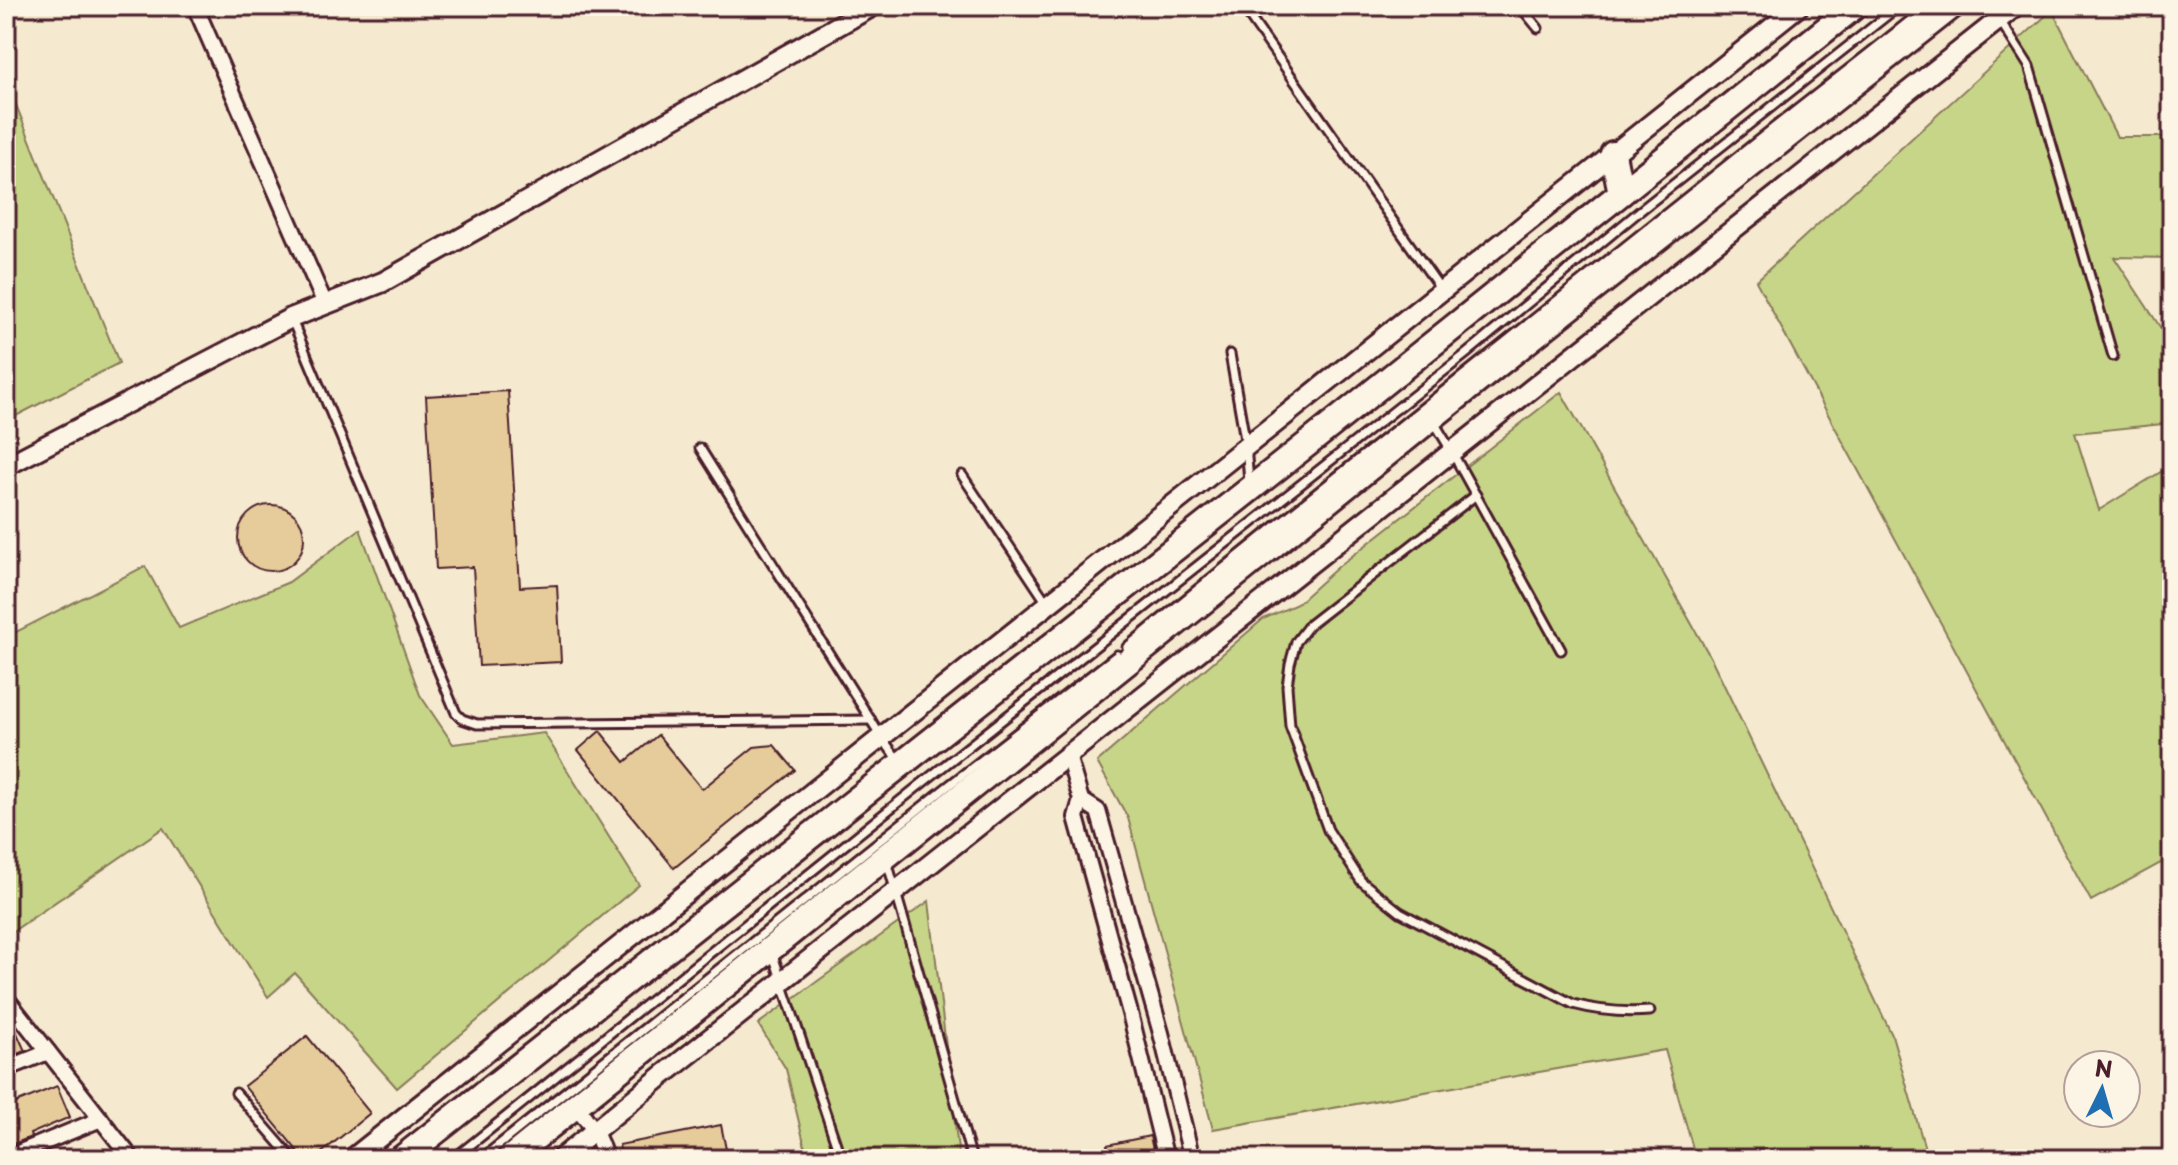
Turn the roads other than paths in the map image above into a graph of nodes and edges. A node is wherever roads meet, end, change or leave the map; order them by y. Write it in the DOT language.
graph roads {
  1 [pos="195,6"];
  2 [pos="873,6"];
  3 [pos="1242,6"];
  4 [pos="1520,6"];
  5 [pos="1799,6"];
  6 [pos="1899,6"];
  7 [pos="1928,6"];
  8 [pos="1952,6"];
  9 [pos="2016,6"];
  10 [pos="1851,8"];
  11 [pos="1993,12"];
  12 [pos="1538,28"];
  13 [pos="1613,154"];
  14 [pos="1621,193"];
  15 [pos="1441,290"];
  16 [pos="325,304"];
  17 [pos="291,318"];
  18 [pos="1230,354"];
  19 [pos="2113,356"];
  20 [pos="1431,418"];
  21 [pos="1246,445"];
  22 [pos="700,448"];
  23 [pos="1452,452"];
  24 [pos="6,466"];
  25 [pos="962,475"];
  26 [pos="1249,488"];
  27 [pos="1476,495"];
  28 [pos="1049,605"];
  29 [pos="1561,650"];
  30 [pos="871,720"];
  31 [pos="882,738"];
  32 [pos="1068,756"];
  33 [pos="901,764"];
  34 [pos="1081,800"];
  35 [pos="886,856"];
  36 [pos="897,891"];
  37 [pos="770,949"];
  38 [pos="783,982"];
  39 [pos="6,998"];
  40 [pos="1650,1011"];
  41 [pos="48,1052"];
  42 [pos="6,1069"];
  43 [pos="236,1093"];
  44 [pos="576,1106"];
  45 [pos="101,1119"];
  46 [pos="595,1131"];
  47 [pos="6,1158"];
  48 [pos="132,1159"];
  49 [pos="293,1159"];
  50 [pos="352,1159"];
  51 [pos="401,1159"];
  52 [pos="453,1159"];
  53 [pos="481,1159"];
  54 [pos="509,1159"];
  55 [pos="560,1159"];
  56 [pos="605,1159"];
  57 [pos="841,1159"];
  58 [pos="972,1159"];
  59 [pos="1166,1159"];
  60 [pos="1192,1159"];
  1 -- 16 [label="street"];
  2 -- 16 [label="street"];
  3 -- 15 [label="lane"];
  4 -- 12 [label="lane"];
  5 -- 13 [label="street"];
  6 -- 52 [label="lane"];
  7 -- 53 [label="lane"];
  8 -- 20 [label="main road"];
  9 -- 11 [label="street"];
  10 -- 14 [label="main road"];
  11 -- 19 [label="lane"];
  11 -- 23 [label="street"];
  13 -- 14 [label="main road"];
  13 -- 15 [label="street"];
  14 -- 26 [label="main road"];
  15 -- 21 [label="street"];
  16 -- 17 [label="street"];
  17 -- 24 [label="street"];
  17 -- 30 [label="lane"];
  18 -- 21 [label="lane"];
  20 -- 23 [label="lane"];
  20 -- 35 [label="main road"];
  21 -- 26 [label="lane"];
  21 -- 28 [label="street"];
  22 -- 30 [label="lane"];
  23 -- 27 [label="lane"];
  23 -- 32 [label="street"];
  25 -- 28 [label="lane"];
  26 -- 33 [label="main road"];
  27 -- 29 [label="lane"];
  27 -- 40 [label="lane"];
  28 -- 31 [label="street"];
  30 -- 31 [label="lane"];
  31 -- 33 [label="lane"];
  31 -- 50 [label="street"];
  32 -- 34 [label="street"];
  32 -- 36 [label="street"];
  33 -- 51 [label="main road"];
  34 -- 59 [label="street"];
  34 -- 60 [label="street"];
  35 -- 36 [label="lane"];
  35 -- 37 [label="main road"];
  36 -- 38 [label="street"];
  36 -- 58 [label="lane"];
  37 -- 38 [label="lane"];
  37 -- 44 [label="main road"];
  38 -- 46 [label="street"];
  38 -- 57 [label="lane"];
  39 -- 41 [label="street"];
  41 -- 42 [label="street"];
  41 -- 45 [label="street"];
  43 -- 49 [label="lane"];
  44 -- 46 [label="street"];
  44 -- 54 [label="main road"];
  45 -- 47 [label="street"];
  45 -- 48 [label="street"];
  46 -- 55 [label="street"];
  46 -- 56 [label="street"];
}
